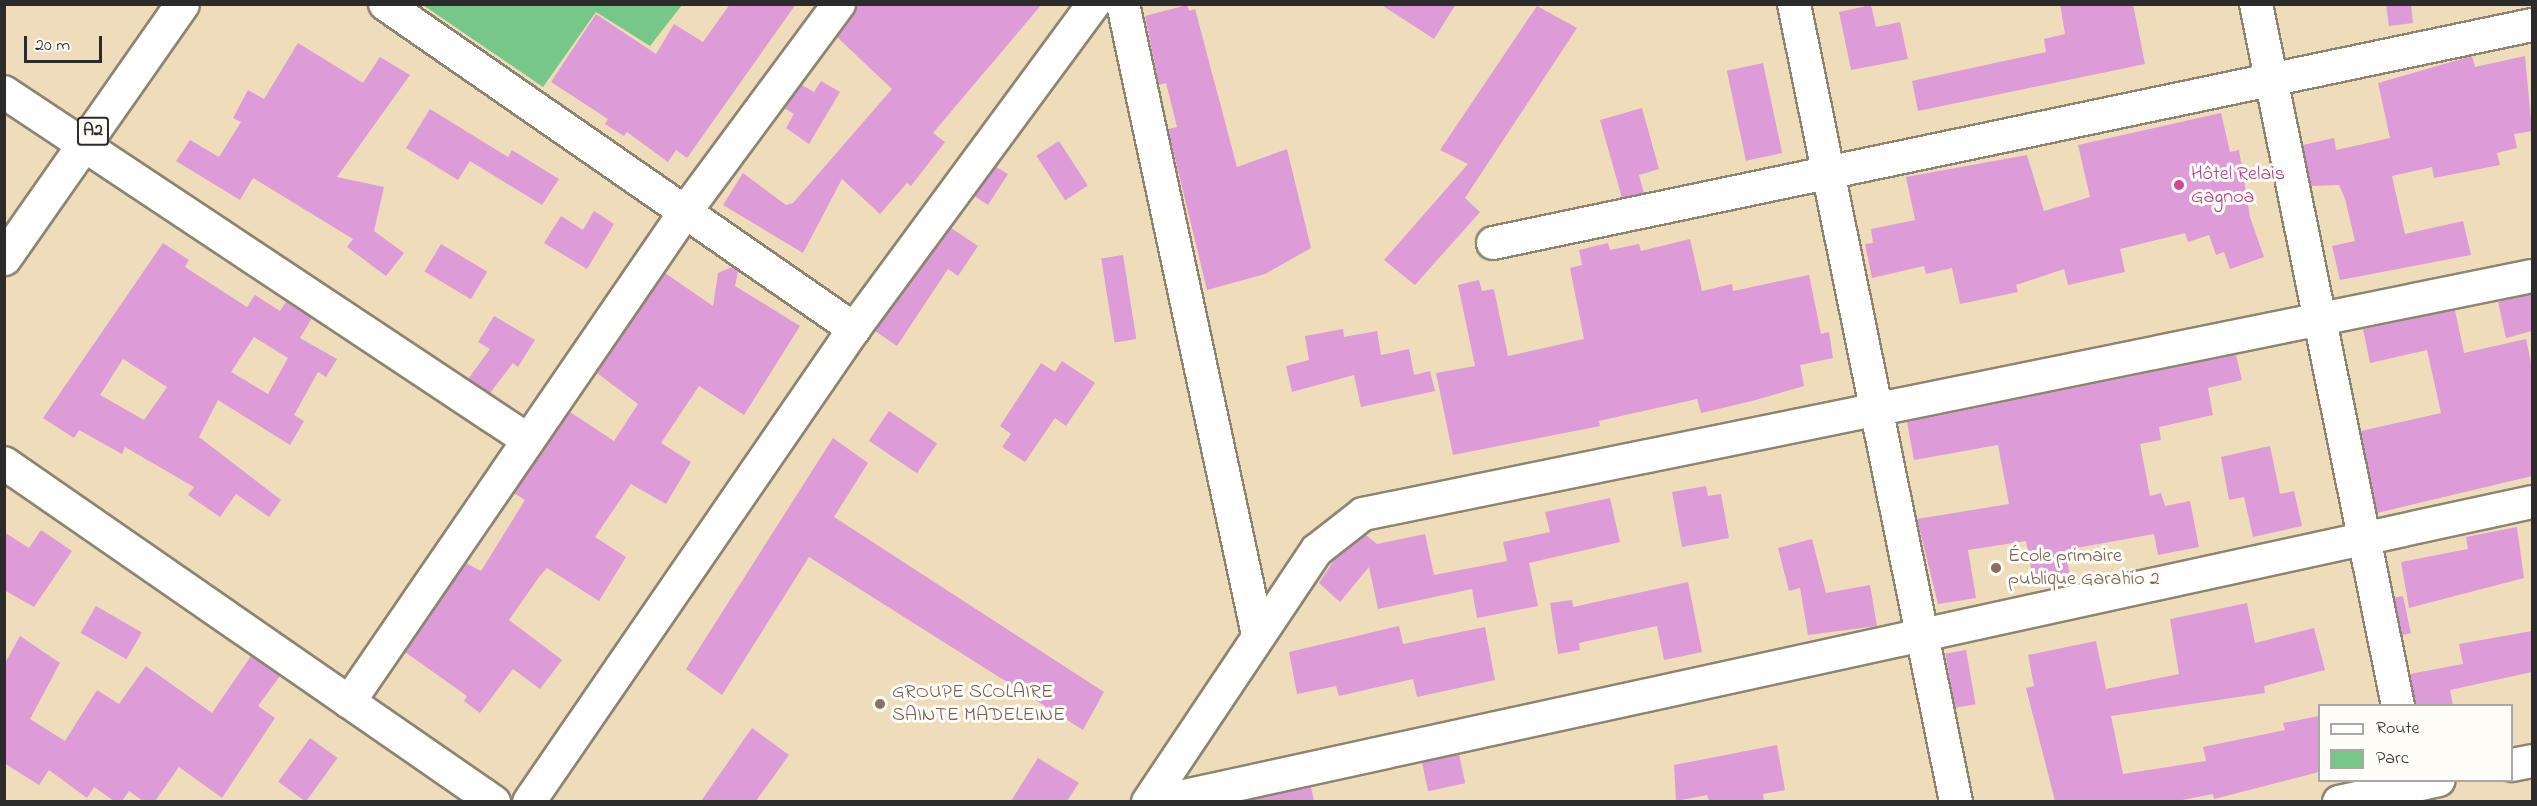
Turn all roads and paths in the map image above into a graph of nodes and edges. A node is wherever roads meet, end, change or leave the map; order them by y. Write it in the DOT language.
graph roads {
  1 [pos="182,4"];
  2 [pos="385,4"];
  3 [pos="839,4"];
  4 [pos="1094,4"];
  5 [pos="1123,4"];
  6 [pos="1794,4"];
  7 [pos="2256,4"];
  8 [pos="2532,25"];
  9 [pos="2271,80"];
  10 [pos="4,92"];
  11 [pos="84,145"];
  12 [pos="1828,173"];
  13 [pos="685,212"];
  14 [pos="1492,243"];
  15 [pos="4,258"];
  16 [pos="2532,276"];
  17 [pos="2320,321"];
  18 [pos="854,329"];
  19 [pos="1877,414"];
  20 [pos="528,441"];
  21 [pos="4,463"];
  22 [pos="2532,502"];
  23 [pos="2361,536"];
  24 [pos="1922,631"];
  25 [pos="1258,635"];
  26 [pos="349,702"];
  27 [pos="2398,704"];
  28 [pos="2532,761"];
  29 [pos="2513,765"];
  30 [pos="2422,787"];
  31 [pos="494,801"];
  32 [pos="529,801"];
  33 [pos="1148,801"];
  34 [pos="1156,801"];
  35 [pos="1956,801"];
  36 [pos="2339,801"];
  1 -- 11 [label="main road, A2"];
  2 -- 13 [label="street"];
  3 -- 13 [label="street"];
  4 -- 18 [label="street"];
  5 -- 25 [label="street"];
  6 -- 12 [label="street"];
  7 -- 9 [label="street"];
  8 -- 9 [label="street"];
  9 -- 12 [label="street"];
  9 -- 17 [label="street"];
  10 -- 11 [label="street"];
  11 -- 15 [label="main road, A2"];
  11 -- 20 [label="street"];
  12 -- 14 [label="street"];
  12 -- 19 [label="street"];
  13 -- 18 [label="street"];
  13 -- 20 [label="street"];
  16 -- 17 [label="street"];
  17 -- 19 [label="street"];
  17 -- 23 [label="street"];
  18 -- 32 [label="street"];
  19 -- 24 [label="street"];
  19 -- 25 [label="street"];
  20 -- 26 [label="street"];
  21 -- 26 [label="street"];
  22 -- 23 [label="street"];
  23 -- 24 [label="street"];
  23 -- 27 [label="street"];
  24 -- 34 [label="street"];
  24 -- 35 [label="street"];
  25 -- 33 [label="street"];
  26 -- 31 [label="street"];
  28 -- 29 [label="street"];
  30 -- 36 [label="street"];
}
